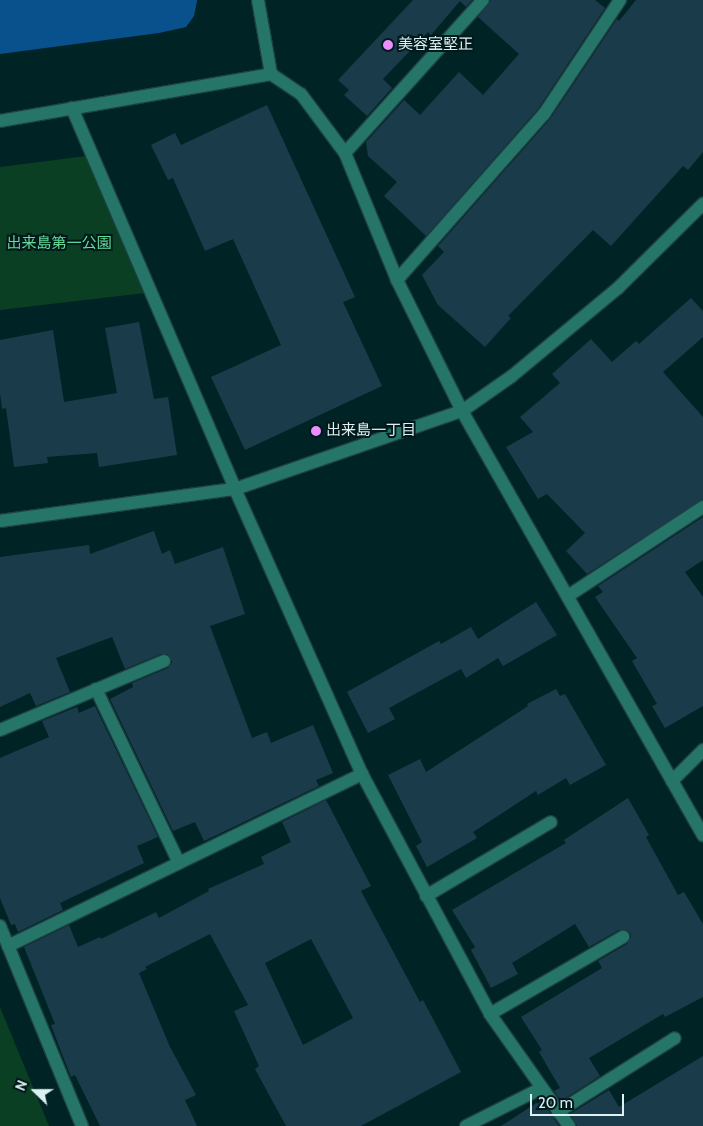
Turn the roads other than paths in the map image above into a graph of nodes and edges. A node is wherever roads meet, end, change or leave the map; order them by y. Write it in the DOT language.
graph roads {
  1 [pos="258,0"];
  2 [pos="483,0"];
  3 [pos="620,0"];
  4 [pos="271,74"];
  5 [pos="72,108"];
  6 [pos="0,122"];
  7 [pos="345,153"];
  8 [pos="703,204"];
  9 [pos="397,280"];
  10 [pos="462,411"];
  11 [pos="236,489"];
  12 [pos="703,508"];
  13 [pos="0,521"];
  14 [pos="568,596"];
  15 [pos="164,661"];
  16 [pos="96,689"];
  17 [pos="0,730"];
  18 [pos="703,750"];
  19 [pos="362,774"];
  20 [pos="672,781"];
  21 [pos="551,822"];
  22 [pos="703,835"];
  23 [pos="179,863"];
  24 [pos="426,896"];
  25 [pos="0,926"];
  26 [pos="623,937"];
  27 [pos="8,946"];
  28 [pos="490,1014"];
  29 [pos="675,1038"];
  30 [pos="542,1088"];
  31 [pos="558,1112"];
  32 [pos="82,1126"];
  33 [pos="466,1126"];
  34 [pos="568,1126"];
  1 -- 4 [label="street"];
  2 -- 7 [label="street"];
  3 -- 9 [label="street"];
  4 -- 5 [label="street"];
  4 -- 7 [label="street"];
  5 -- 6 [label="street"];
  5 -- 11 [label="street"];
  7 -- 9 [label="street"];
  8 -- 10 [label="street"];
  9 -- 10 [label="street"];
  10 -- 11 [label="street"];
  10 -- 14 [label="street"];
  11 -- 13 [label="street"];
  11 -- 19 [label="street"];
  12 -- 14 [label="street"];
  14 -- 20 [label="street"];
  15 -- 16 [label="street"];
  16 -- 17 [label="street"];
  16 -- 23 [label="street"];
  18 -- 20 [label="street"];
  19 -- 23 [label="street"];
  19 -- 24 [label="street"];
  20 -- 22 [label="street"];
  21 -- 24 [label="street"];
  23 -- 27 [label="street"];
  24 -- 28 [label="street"];
  25 -- 27 [label="street"];
  26 -- 28 [label="street"];
  27 -- 32 [label="street"];
  28 -- 30 [label="street"];
  29 -- 31 [label="street"];
  30 -- 31 [label="street"];
  30 -- 33 [label="street"];
  31 -- 34 [label="street"];
}
